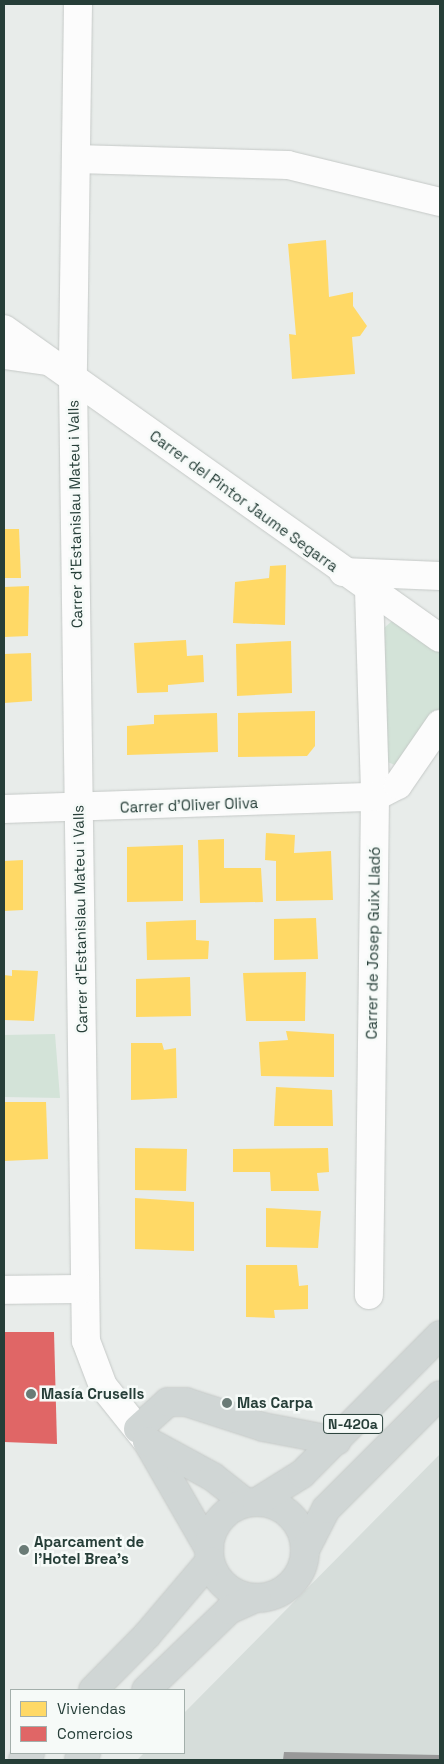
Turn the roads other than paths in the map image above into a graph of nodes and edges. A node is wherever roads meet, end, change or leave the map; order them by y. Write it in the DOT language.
graph roads {
  1 [pos="78,4"];
  2 [pos="76,159"];
  3 [pos="440,202"];
  4 [pos="4,329"];
  5 [pos="4,355"];
  6 [pos="51,362"];
  7 [pos="73,379"];
  8 [pos="343,572"];
  9 [pos="440,576"];
  10 [pos="369,590"];
  11 [pos="440,638"];
  12 [pos="440,724"];
  13 [pos="375,798"];
  14 [pos="4,809"];
  15 [pos="79,809"];
  16 [pos="85,1289"];
  17 [pos="4,1290"];
  18 [pos="369,1295"];
  19 [pos="440,1335"];
  20 [pos="440,1395"];
  21 [pos="142,1435"];
  22 [pos="337,1441"];
  23 [pos="252,1502"];
  24 [pos="305,1550"];
  25 [pos="209,1555"];
  26 [pos="256,1598"];
  27 [pos="93,1689"];
  28 [pos="147,1689"];
  1 -- 2 [label="street, Carrer d'Estanislau Mateu i Valls"];
  2 -- 3 [label="street"];
  2 -- 7 [label="street, Carrer d'Estanislau Mateu i Valls"];
  4 -- 6 [label="street, Carrer del Pintor Jaume Segarra"];
  5 -- 6 [label="street, Carrer del Pintor Jaume Segarra"];
  6 -- 7 [label="street, Carrer del Pintor Jaume Segarra"];
  7 -- 8 [label="street, Carrer del Pintor Jaume Segarra"];
  7 -- 15 [label="street, Carrer d'Estanislau Mateu i Valls"];
  8 -- 9 [label="street"];
  8 -- 10 [label="street, Carrer del Pintor Jaume Segarra"];
  10 -- 11 [label="street, Carrer del Pintor Jaume Segarra"];
  10 -- 13 [label="street, Carrer de Josep Guix Lladó"];
  12 -- 13 [label="street"];
  13 -- 15 [label="street, Carrer d'Oliver Oliva"];
  13 -- 18 [label="street, Carrer de Josep Guix Lladó"];
  14 -- 15 [label="street, Carrer d'Oliver Oliva"];
  15 -- 16 [label="street, Carrer d'Estanislau Mateu i Valls"];
  16 -- 17 [label="street"];
  16 -- 21 [label="street, Carrer d'Estanislau Mateu i Valls"];
  19 -- 22 [label="main road, N-420a"];
  20 -- 24 [label="main road, N-420a"];
  21 -- 22 [label="main road"];
  21 -- 23 [label="main road"];
  21 -- 25 [label="main road"];
  22 -- 23 [label="main road, N-420a"];
  23 -- 24 [label="main road"];
  23 -- 25 [label="main road, N-420a"];
  24 -- 26 [label="main road, N-420a"];
  25 -- 26 [label="main road"];
  25 -- 27 [label="main road, N-420a"];
  26 -- 28 [label="main road, N-420a"];
}
